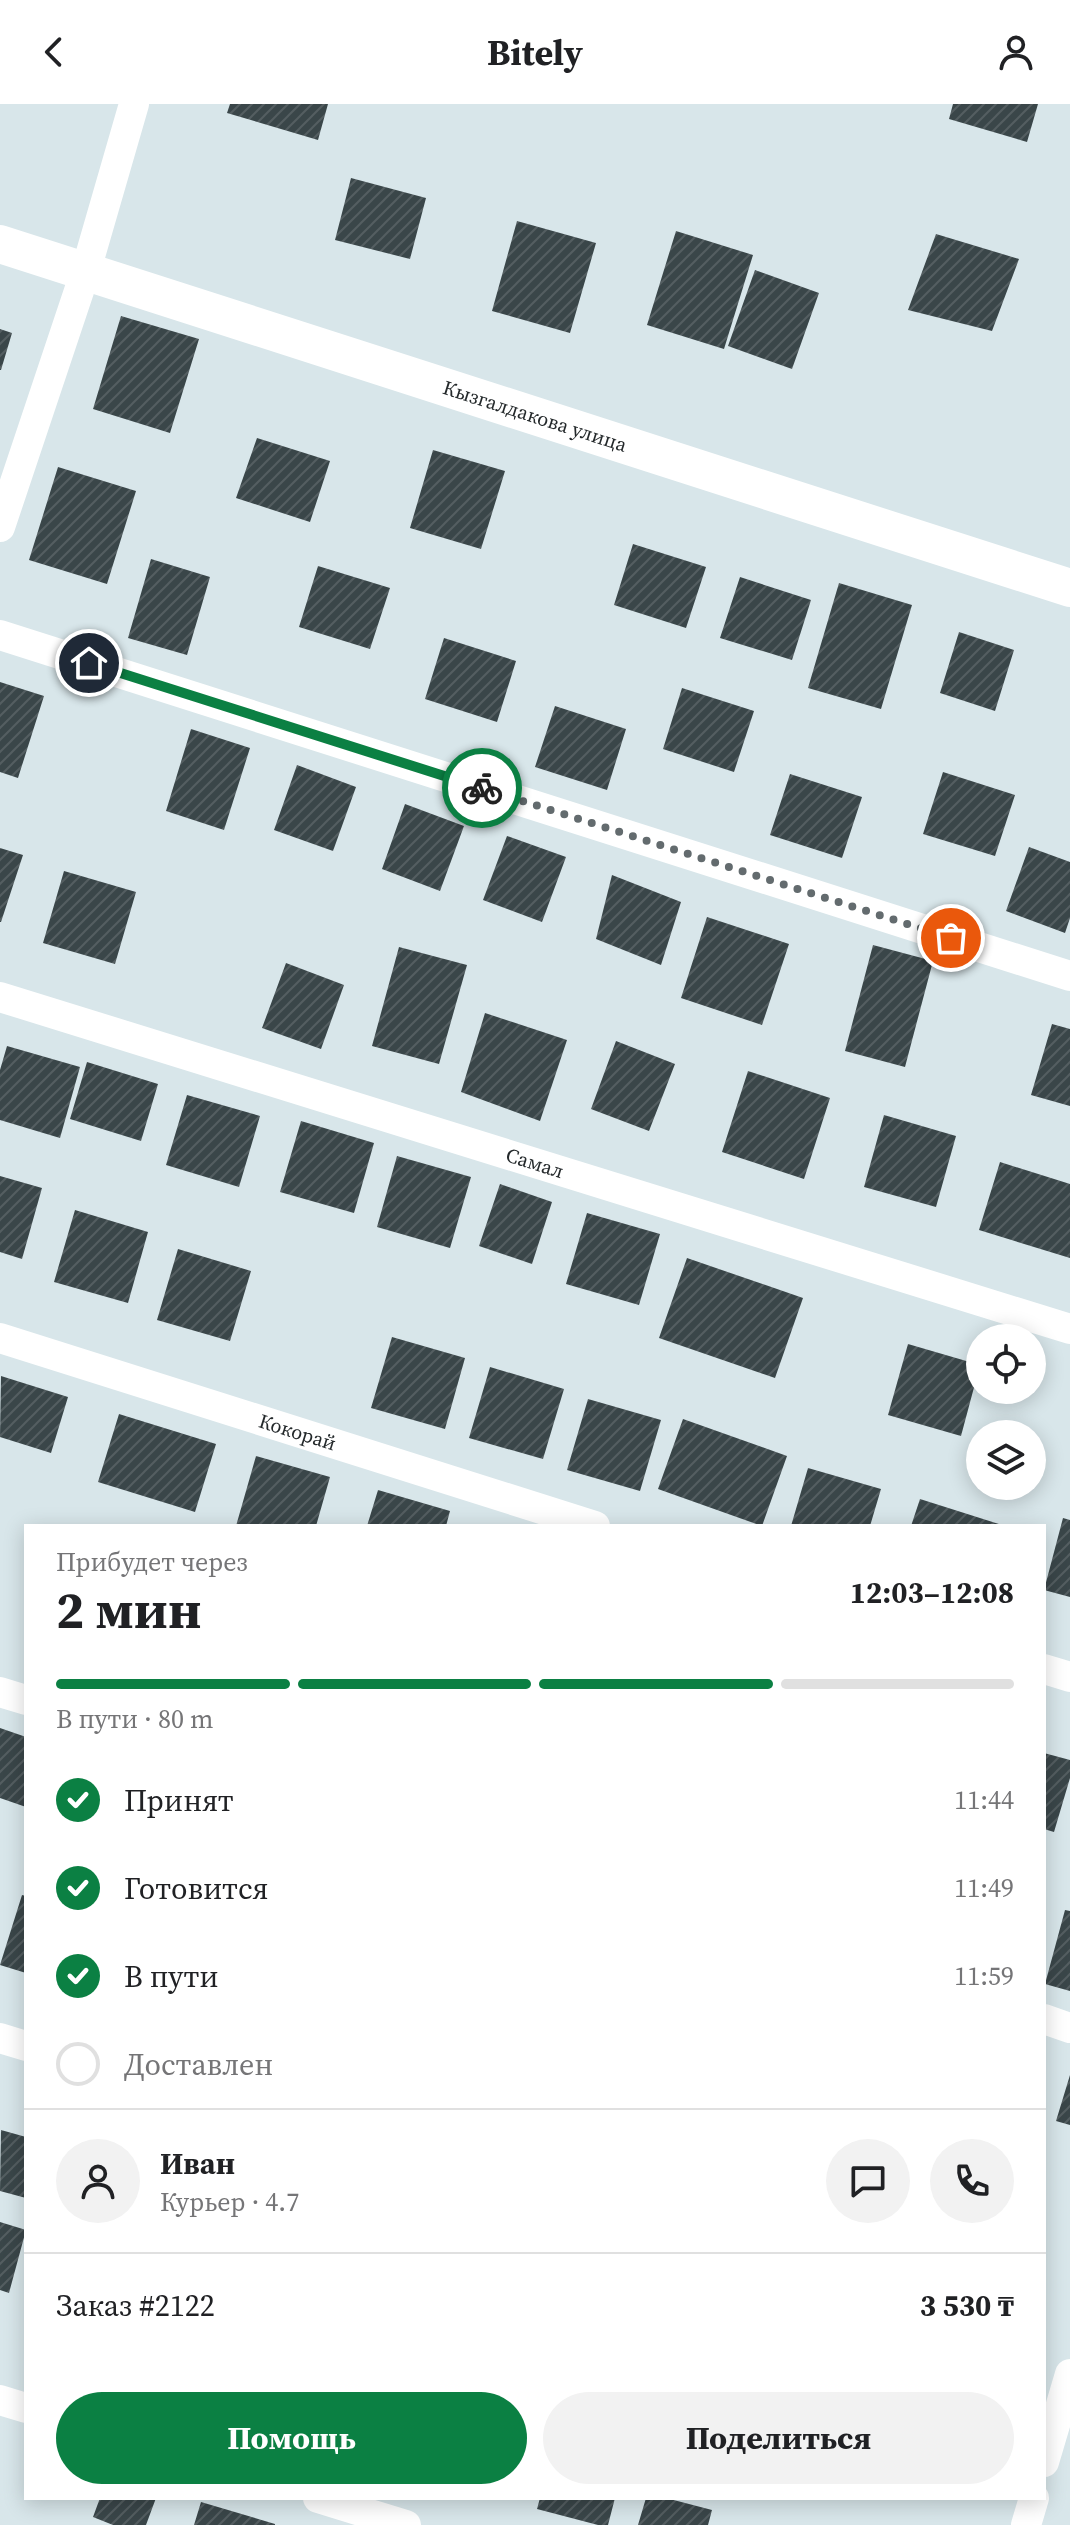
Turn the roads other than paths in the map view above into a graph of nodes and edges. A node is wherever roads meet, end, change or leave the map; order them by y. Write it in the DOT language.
graph roads {
  1 [pos="134,104"];
  2 [pos="0,244"];
  3 [pos="86,270"];
  4 [pos="0,527"];
  5 [pos="1070,588"];
  6 [pos="0,635"];
  7 [pos="1070,976"];
  8 [pos="0,997"];
  9 [pos="1070,1329"];
  10 [pos="0,1338"];
  11 [pos="589,1524"];
  12 [pos="1046,1670"];
  13 [pos="1070,1677"];
  14 [pos="0,1692"];
  15 [pos="24,1699"];
  16 [pos="1046,2020"];
  17 [pos="1070,2028"];
  18 [pos="0,2038"];
  19 [pos="24,2045"];
  20 [pos="1061,2375"];
  21 [pos="0,2400"];
  22 [pos="24,2407"];
  23 [pos="1046,2452"];
  24 [pos="325,2500"];
  25 [pos="1033,2500"];
  26 [pos="406,2525"];
  27 [pos="1026,2525"];
  1 -- 3 [label="street"];
  2 -- 3 [label="street, Кызгалдакова улица"];
  3 -- 4 [label="street"];
  3 -- 5 [label="street, Кызгалдакова улица"];
  6 -- 7 [label="street"];
  8 -- 9 [label="street, Самал"];
  10 -- 11 [label="street, Кокорай"];
  12 -- 13 [label="street"];
  14 -- 15 [label="street"];
  16 -- 17 [label="street"];
  18 -- 19 [label="street"];
  20 -- 23 [label="street"];
  21 -- 22 [label="street"];
  24 -- 26 [label="street"];
  25 -- 27 [label="street"];
}
